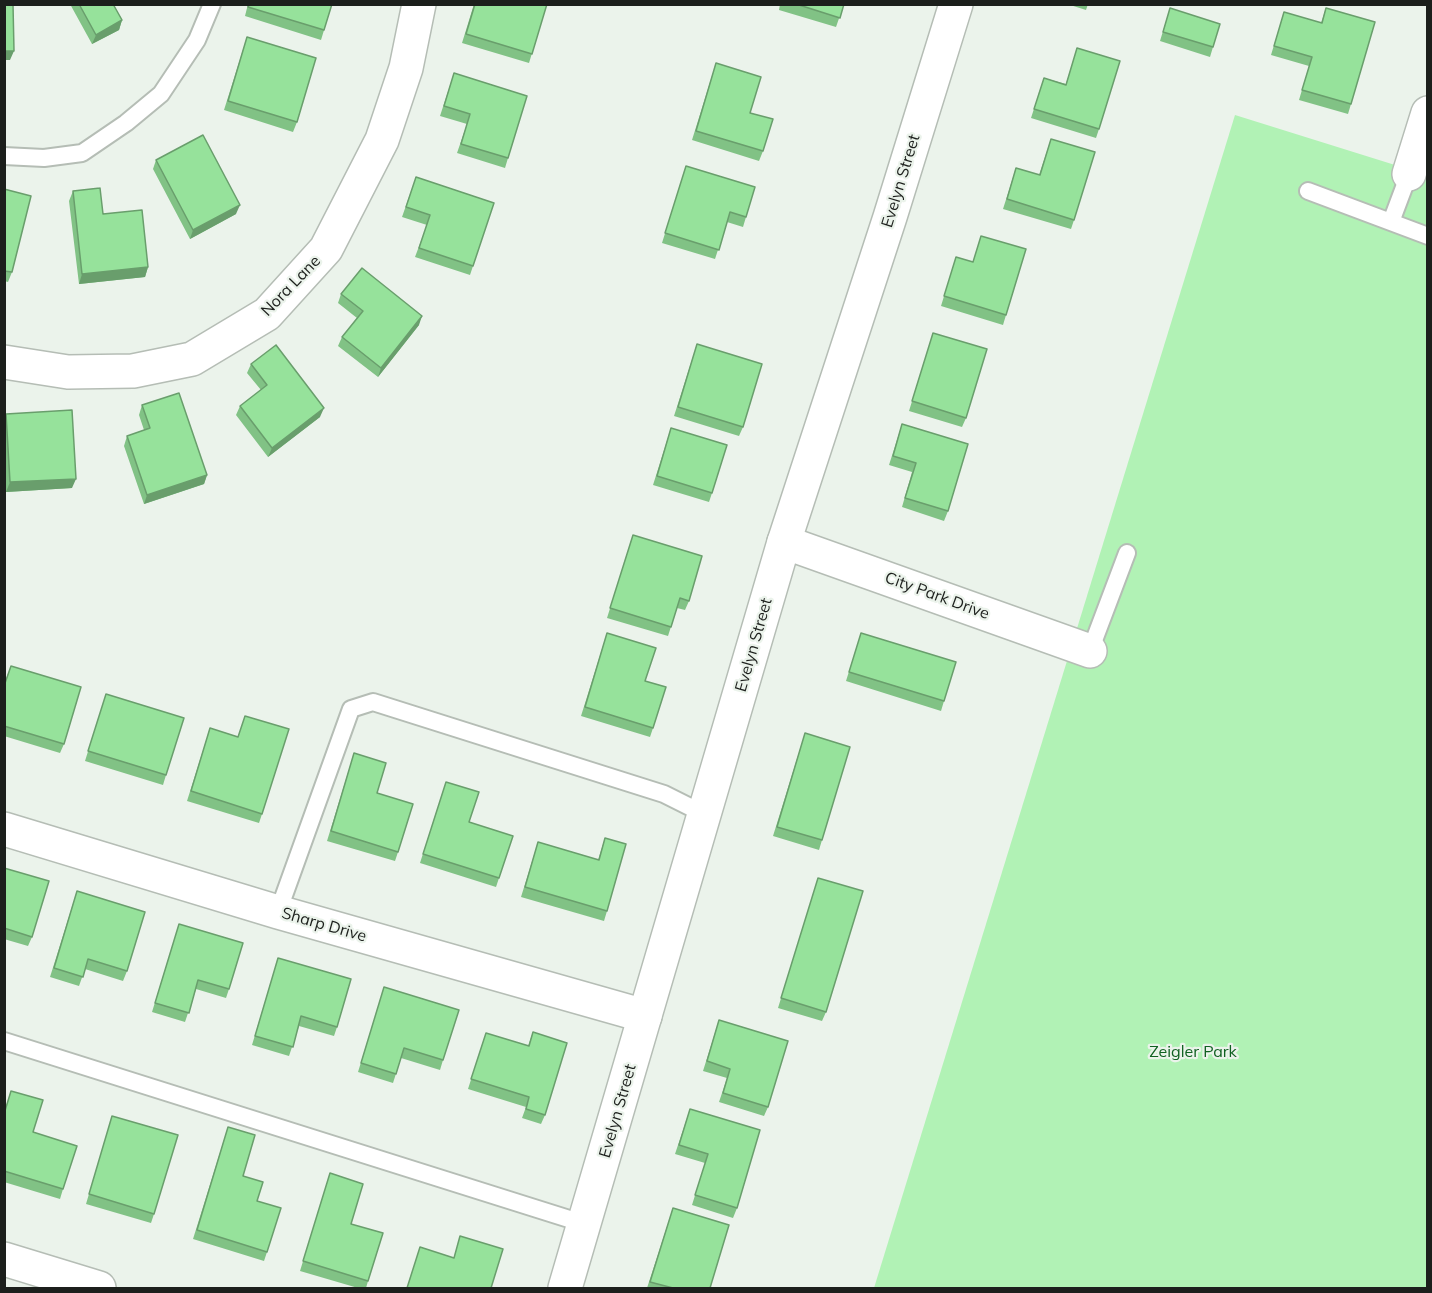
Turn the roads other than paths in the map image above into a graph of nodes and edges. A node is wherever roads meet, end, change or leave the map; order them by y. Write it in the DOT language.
graph roads {
  1 [pos="212,4"];
  2 [pos="419,4"];
  3 [pos="956,4"];
  4 [pos="1428,113"];
  5 [pos="4,156"];
  6 [pos="1409,174"];
  7 [pos="1308,191"];
  8 [pos="1391,222"];
  9 [pos="1428,236"];
  10 [pos="4,362"];
  11 [pos="784,542"];
  12 [pos="1127,553"];
  13 [pos="1090,651"];
  14 [pos="704,814"];
  15 [pos="4,829"];
  16 [pos="278,912"];
  17 [pos="645,1016"];
  18 [pos="4,1041"];
  19 [pos="585,1224"];
  20 [pos="6,1265"];
  21 [pos="99,1288"];
  22 [pos="566,1288"];
  1 -- 5 [label="lane"];
  2 -- 10 [label="street, Nora Lane"];
  3 -- 11 [label="street, Evelyn Street"];
  4 -- 6 [label="street"];
  6 -- 8 [label="lane"];
  7 -- 8 [label="lane"];
  8 -- 9 [label="lane"];
  11 -- 13 [label="street, City Park Drive"];
  11 -- 14 [label="street, Evelyn Street"];
  12 -- 13 [label="lane"];
  14 -- 16 [label="lane"];
  14 -- 17 [label="street, Evelyn Street"];
  15 -- 16 [label="street, Sharp Drive"];
  16 -- 17 [label="street, Sharp Drive"];
  17 -- 19 [label="street, Evelyn Street"];
  18 -- 19 [label="lane"];
  19 -- 22 [label="street, Evelyn Street"];
  20 -- 21 [label="street"];
}
